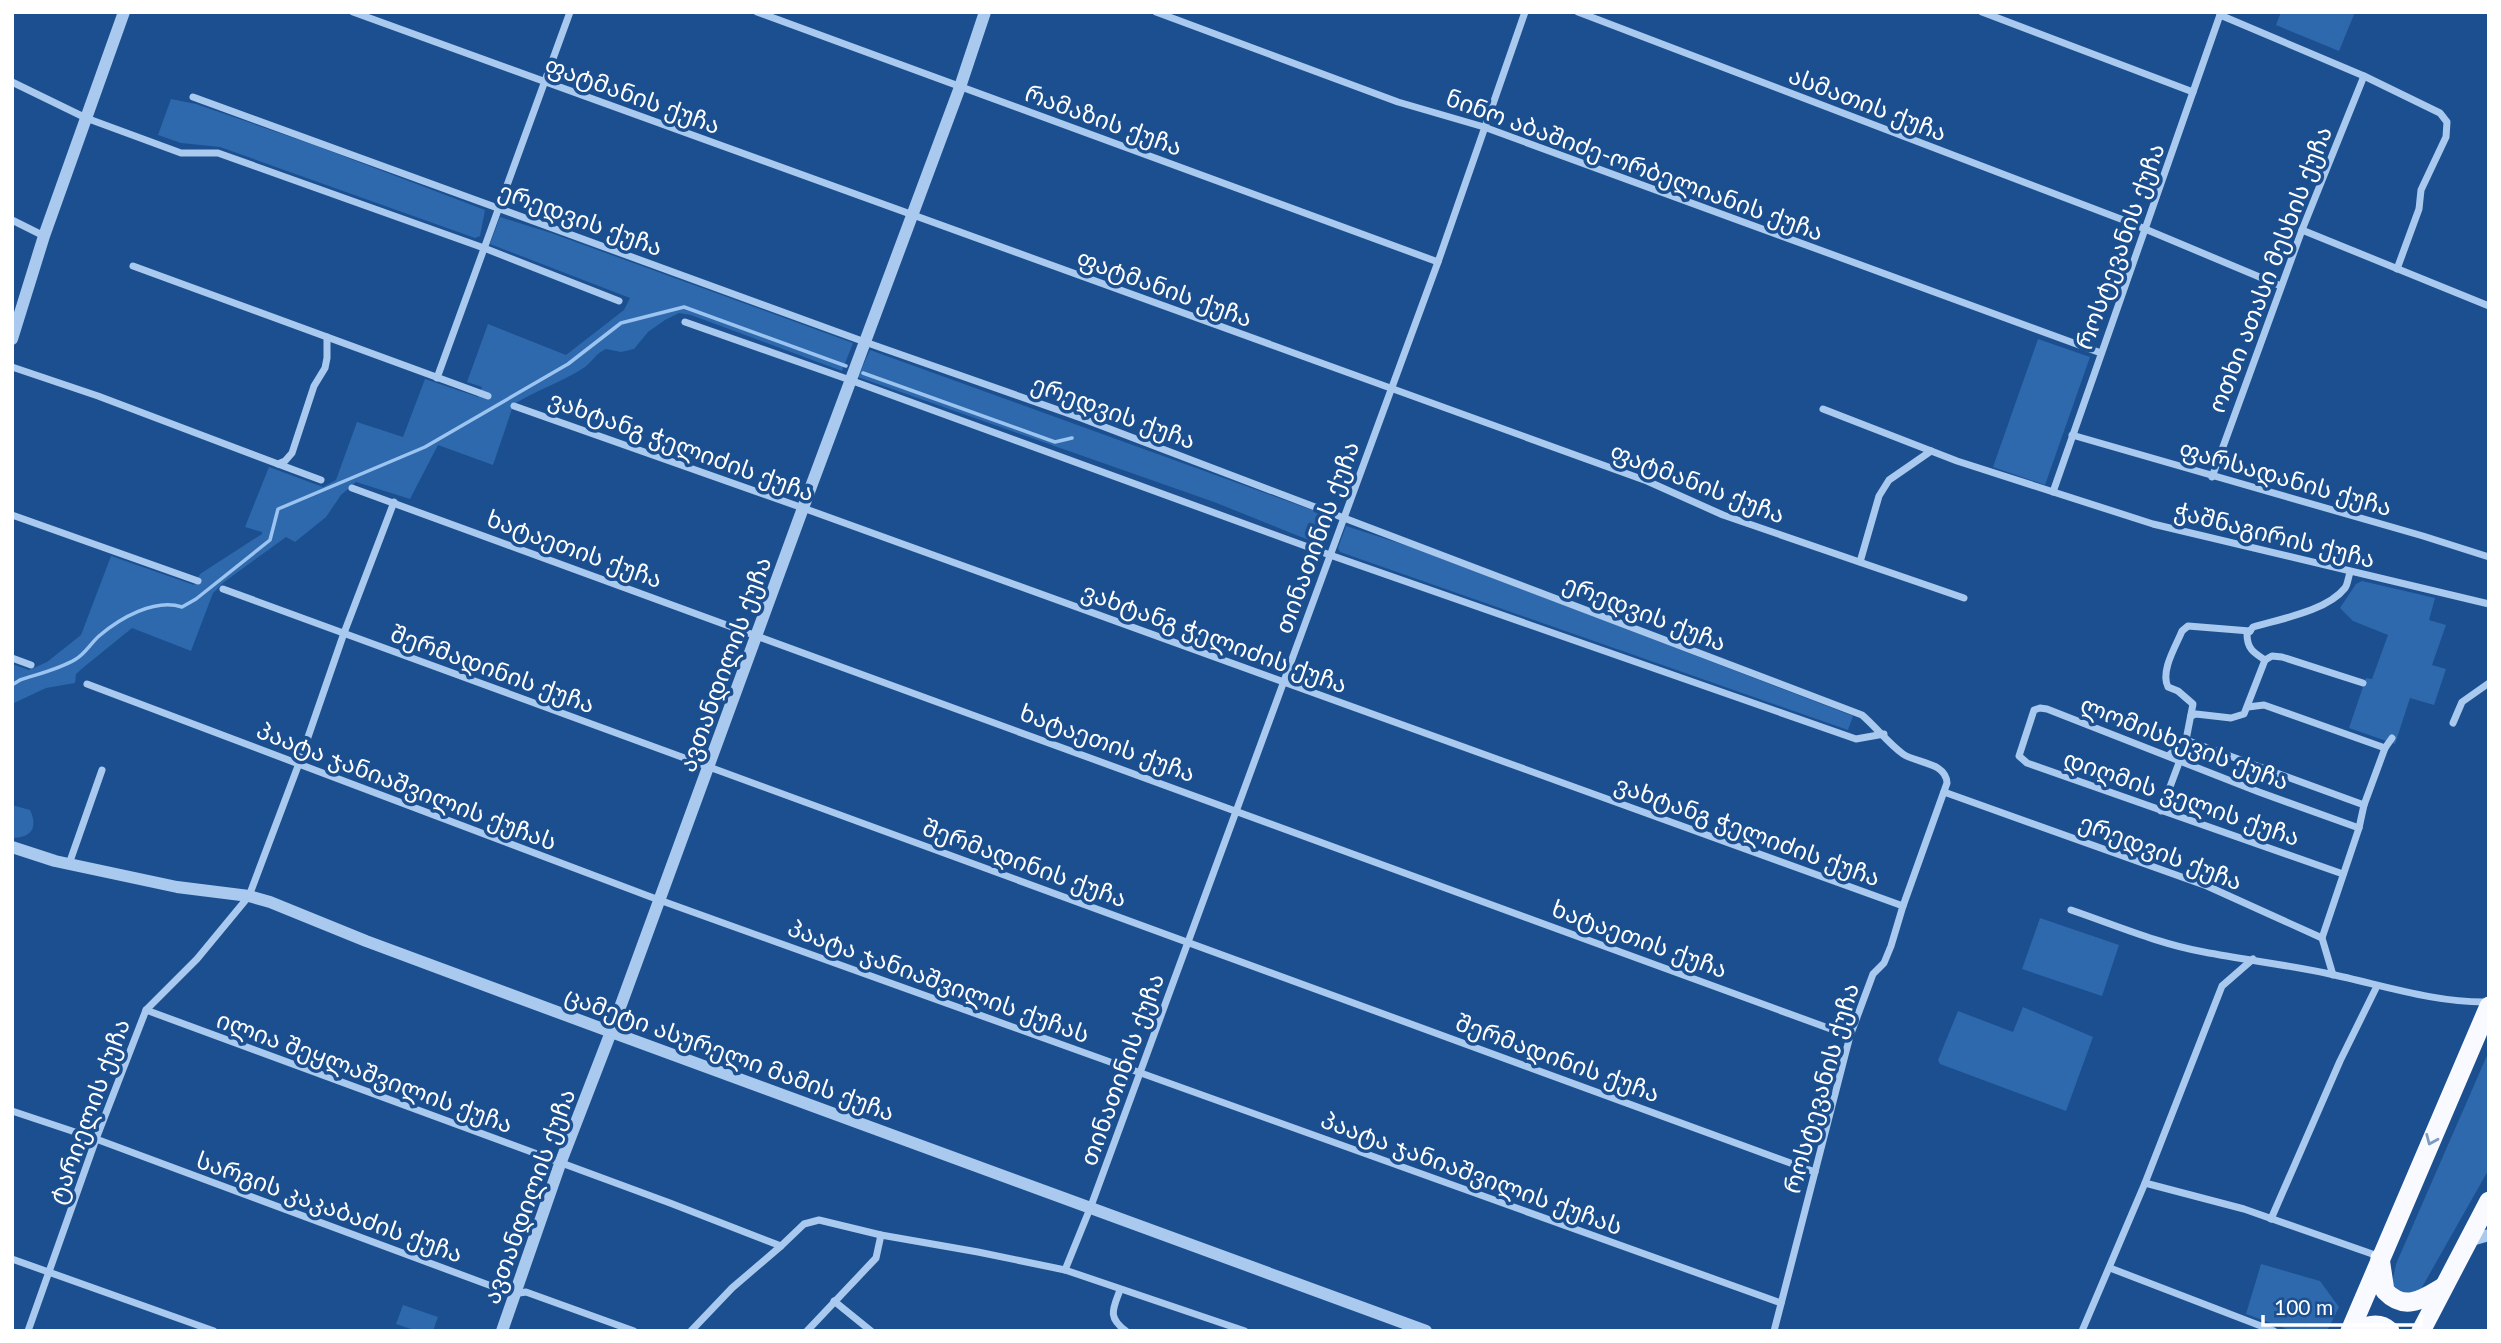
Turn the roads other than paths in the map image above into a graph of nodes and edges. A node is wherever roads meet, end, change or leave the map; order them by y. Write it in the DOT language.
graph roads {
  1 [pos="124,12"];
  2 [pos="353,12"];
  3 [pos="570,12"];
  4 [pos="757,12"];
  5 [pos="985,12"];
  6 [pos="1156,12"];
  7 [pos="1525,12"];
  8 [pos="1578,12"];
  9 [pos="1982,12"];
  10 [pos="2221,14"];
  11 [pos="2364,76"];
  12 [pos="12,82"];
  13 [pos="544,82"];
  14 [pos="960,87"];
  15 [pos="2193,92"];
  16 [pos="193,97"];
  17 [pos="86,118"];
  18 [pos="1484,127"];
  19 [pos="499,208"];
  20 [pos="911,216"];
  21 [pos="12,220"];
  22 [pos="2144,228"];
  23 [pos="2302,230"];
  24 [pos="44,236"];
  25 [pos="484,248"];
  26 [pos="1438,262"];
  27 [pos="133,266"];
  28 [pos="2397,269"];
  29 [pos="2281,286"];
  30 [pos="619,301"];
  31 [pos="2489,306"];
  32 [pos="685,322"];
  33 [pos="327,337"];
  34 [pos="12,339"];
  35 [pos="865,342"];
  36 [pos="2101,354"];
  37 [pos="12,367"];
  38 [pos="437,378"];
  39 [pos="850,380"];
  40 [pos="1392,388"];
  41 [pos="488,396"];
  42 [pos="514,406"];
  43 [pos="1823,409"];
  44 [pos="2072,435"];
  45 [pos="1931,452"];
  46 [pos="278,464"];
  47 [pos="2212,477"];
  48 [pos="321,480"];
  49 [pos="352,488"];
  50 [pos="2053,492"];
  51 [pos="394,502"];
  52 [pos="803,508"];
  53 [pos="12,515"];
  54 [pos="1344,518"];
  55 [pos="1330,555"];
  56 [pos="2489,557"];
  57 [pos="1860,562"];
  58 [pos="2350,573"];
  59 [pos="198,581"];
  60 [pos="223,590"];
  61 [pos="1964,598"];
  62 [pos="2489,604"];
  63 [pos="2250,631"];
  64 [pos="344,633"];
  65 [pos="757,635"];
  66 [pos="12,658"];
  67 [pos="2265,660"];
  68 [pos="32,665"];
  69 [pos="1284,682"];
  70 [pos="2363,683"];
  71 [pos="2489,683"];
  72 [pos="86,684"];
  73 [pos="2248,707"];
  74 [pos="2191,716"];
  75 [pos="2453,723"];
  76 [pos="1884,734"];
  77 [pos="2392,738"];
  78 [pos="2186,740"];
  79 [pos="2021,748"];
  80 [pos="2385,748"];
  81 [pos="2169,755"];
  82 [pos="2180,760"];
  83 [pos="298,766"];
  84 [pos="708,768"];
  85 [pos="102,769"];
  86 [pos="1944,792"];
  87 [pos="2364,804"];
  88 [pos="1237,810"];
  89 [pos="2161,811"];
  90 [pos="2359,828"];
  91 [pos="12,847"];
  92 [pos="69,864"];
  93 [pos="2343,874"];
  94 [pos="249,896"];
  95 [pos="660,901"];
  96 [pos="1903,906"];
  97 [pos="2071,910"];
  98 [pos="2322,938"];
  99 [pos="1188,942"];
  100 [pos="2253,960"];
  101 [pos="2333,975"];
  102 [pos="2377,986"];
  103 [pos="2489,1004"];
  104 [pos="146,1010"];
  105 [pos="611,1032"];
  106 [pos="1850,1036"];
  107 [pos="1140,1073"];
  108 [pos="12,1111"];
  109 [pos="96,1139"];
  110 [pos="560,1164"];
  111 [pos="1815,1172"];
  112 [pos="2145,1183"];
  113 [pos="2489,1201"];
  114 [pos="1091,1206"];
  115 [pos="2271,1219"];
  116 [pos="881,1235"];
  117 [pos="2489,1235"];
  118 [pos="2468,1241"];
  119 [pos="780,1246"];
  120 [pos="2380,1257"];
  121 [pos="12,1258"];
  122 [pos="2110,1268"];
  123 [pos="1065,1270"];
  124 [pos="50,1273"];
  125 [pos="2444,1287"];
  126 [pos="1120,1290"];
  127 [pos="513,1294"];
  128 [pos="834,1301"];
  129 [pos="1781,1303"];
  130 [pos="28,1331"];
  131 [pos="214,1331"];
  132 [pos="502,1331"];
  133 [pos="634,1331"];
  134 [pos="691,1331"];
  135 [pos="807,1331"];
  136 [pos="871,1331"];
  137 [pos="1126,1331"];
  138 [pos="1245,1331"];
  139 [pos="1426,1331"];
  140 [pos="1774,1331"];
  141 [pos="2082,1331"];
  142 [pos="2274,1331"];
  143 [pos="2350,1331"];
  144 [pos="2357,1331"];
  145 [pos="2390,1331"];
  146 [pos="2421,1331"];
  1 -- 17 [label="street"];
  2 -- 13 [label="street, ფატმანის ქუჩა"];
  3 -- 13 [label="street"];
  4 -- 14 [label="street, რამაზის ქუჩა"];
  5 -- 14 [label="street, ავთანდილის ქუჩა"];
  6 -- 18 [label="street, ნინო აბაშიძე-ორბელიანის ქუჩა"];
  7 -- 18 [label="street, თინათინის ქუჩა"];
  8 -- 22 [label="street, ასმათის ქუჩა"];
  9 -- 15 [label="street"];
  10 -- 11 [label="street"];
  10 -- 15 [label="street, როსტევანის ქუჩა"];
  11 -- 23 [label="street, ოთხი ათასი მესხის ქუჩა"];
  11 -- 28 [label="street"];
  12 -- 17 [label="street"];
  13 -- 19 [label="street"];
  13 -- 20 [label="street, ფატმანის ქუჩა"];
  14 -- 20 [label="street, ავთანდილის ქუჩა"];
  14 -- 26 [label="street, რამაზის ქუჩა"];
  15 -- 22 [label="street, როსტევანის ქუჩა"];
  16 -- 19 [label="street, ერედვის ქუჩა"];
  17 -- 24 [label="street"];
  17 -- 25 [label="street"];
  18 -- 26 [label="street, თინათინის ქუჩა"];
  18 -- 36 [label="street, ნინო აბაშიძე-ორბელიანის ქუჩა"];
  19 -- 25 [label="street"];
  19 -- 35 [label="street, ერედვის ქუჩა"];
  20 -- 35 [label="street, ავთანდილის ქუჩა"];
  20 -- 40 [label="street, ფატმანის ქუჩა"];
  21 -- 24 [label="street"];
  22 -- 29 [label="street, ასმათის ქუჩა"];
  22 -- 36 [label="street, როსტევანის ქუჩა"];
  23 -- 28 [label="street"];
  23 -- 29 [label="street, ოთხი ათასი მესხის ქუჩა"];
  24 -- 34 [label="street"];
  25 -- 30 [label="street"];
  25 -- 38 [label="street"];
  26 -- 40 [label="street, თინათინის ქუჩა"];
  27 -- 33 [label="street"];
  28 -- 31 [label="street"];
  29 -- 47 [label="street, ოთხი ათასი მესხის ქუჩა"];
  32 -- 39 [label="street, ერედვის ქუჩა"];
  33 -- 38 [label="street"];
  33 -- 46 [label="street"];
  35 -- 39 [label="street, ავთანდილის ქუჩა"];
  35 -- 54 [label="street, ერედვის ქუჩა"];
  36 -- 44 [label="street, როსტევანის ქუჩა"];
  37 -- 46 [label="street"];
  38 -- 41 [label="street"];
  39 -- 52 [label="street, ავთანდილის ქუჩა"];
  39 -- 55 [label="street, ერედვის ქუჩა"];
  40 -- 54 [label="street, თინათინის ქუჩა"];
  40 -- 57 [label="street, ფატმანის ქუჩა"];
  42 -- 52 [label="street, ვახტანგ ჭელიძის ქუჩა"];
  43 -- 45 [label="street, ჭაშნაგირის ქუჩა"];
  44 -- 47 [label="street, ფარსადანის ქუჩა"];
  44 -- 50 [label="street, როსტევანის ქუჩა"];
  45 -- 50 [label="street, ჭაშნაგირის ქუჩა"];
  45 -- 57 [label="street"];
  46 -- 48 [label="street"];
  47 -- 56 [label="street, ფარსადანის ქუჩა"];
  49 -- 51 [label="street, ხატაეთის ქუჩა"];
  50 -- 58 [label="street, ჭაშნაგირის ქუჩა"];
  51 -- 64 [label="street, ტარიელის ქუჩა"];
  51 -- 65 [label="street, ხატაეთის ქუჩა"];
  52 -- 65 [label="street, ავთანდილის ქუჩა"];
  52 -- 69 [label="street, ვახტანგ ჭელიძის ქუჩა"];
  53 -- 59 [label="street"];
  54 -- 55 [label="street, თინათინის ქუჩა"];
  54 -- 76 [label="street, ერედვის ქუჩა"];
  55 -- 69 [label="street, თინათინის ქუჩა"];
  55 -- 76 [label="street, ერედვის ქუჩა"];
  57 -- 61 [label="street, ფატმანის ქუჩა"];
  58 -- 62 [label="street, ჭაშნაგირის ქუჩა"];
  58 -- 63 [label="street"];
  60 -- 64 [label="street, შერმადინის ქუჩა"];
  63 -- 67 [label="street"];
  63 -- 74 [label="street"];
  64 -- 83 [label="street, ტარიელის ქუჩა"];
  64 -- 84 [label="street, შერმადინის ქუჩა"];
  65 -- 84 [label="street, ავთანდილის ქუჩა"];
  65 -- 88 [label="street, ხატაეთის ქუჩა"];
  66 -- 68 [label="street"];
  67 -- 70 [label="street"];
  67 -- 73 [label="street"];
  69 -- 88 [label="street, თინათინის ქუჩა"];
  69 -- 96 [label="street, ვახტანგ ჭელიძის ქუჩა"];
  71 -- 75 [label="street"];
  72 -- 83 [label="street, პაატა ჯანიაშვილის ქუჩას"];
  73 -- 74 [label="street"];
  73 -- 80 [label="street"];
  74 -- 78 [label="street"];
  76 -- 86 [label="street"];
  77 -- 80 [label="street"];
  78 -- 81 [label="street"];
  78 -- 87 [label="street"];
  79 -- 81 [label="street, ლომისხევის ქუჩა"];
  79 -- 89 [label="street, დიღმის ველის ქუჩა"];
  80 -- 87 [label="street"];
  81 -- 82 [label="street, ლომისხევის ქუჩა"];
  82 -- 89 [label="street"];
  82 -- 90 [label="street, ლომისხევის ქუჩა"];
  83 -- 94 [label="street, ტარიელის ქუჩა"];
  83 -- 95 [label="street, პაატა ჯანიაშვილის ქუჩას"];
  84 -- 95 [label="street, ავთანდილის ქუჩა"];
  84 -- 99 [label="street, შერმადინის ქუჩა"];
  85 -- 92 [label="street"];
  86 -- 96 [label="street, როსტევანის ქუჩა"];
  86 -- 98 [label="street, ერედვის ქუჩა"];
  87 -- 90 [label="street"];
  88 -- 99 [label="street, თინათინის ქუჩა"];
  88 -- 106 [label="street, ხატაეთის ქუჩა"];
  89 -- 93 [label="street, დიღმის ველის ქუჩა"];
  90 -- 93 [label="street"];
  91 -- 92 [label="street, ცამეტი ასურელი მამის ქუჩა"];
  92 -- 94 [label="street, ცამეტი ასურელი მამის ქუჩა"];
  93 -- 98 [label="street"];
  94 -- 104 [label="street, ტარიელის ქუჩა"];
  94 -- 105 [label="street, ცამეტი ასურელი მამის ქუჩა"];
  95 -- 105 [label="street, ავთანდილის ქუჩა"];
  95 -- 107 [label="street, პაატა ჯანიაშვილის ქუჩას"];
  96 -- 106 [label="street, როსტევანის ქუჩა"];
  97 -- 100 [label="street"];
  98 -- 101 [label="street"];
  99 -- 107 [label="street, თინათინის ქუჩა"];
  99 -- 111 [label="street, შერმადინის ქუჩა"];
  100 -- 101 [label="street"];
  100 -- 112 [label="street"];
  101 -- 102 [label="street"];
  102 -- 103 [label="street"];
  102 -- 115 [label="street"];
  103 -- 120 [label="highway, one-way"];
  104 -- 109 [label="street, ტარიელის ქუჩა"];
  104 -- 110 [label="street, ილია შეყლაშვილის ქუჩა"];
  105 -- 110 [label="street, ავთანდილის ქუჩა"];
  105 -- 114 [label="street, ცამეტი ასურელი მამის ქუჩა"];
  106 -- 111 [label="street, როსტევანის ქუჩა"];
  107 -- 114 [label="street, თინათინის ქუჩა"];
  107 -- 129 [label="street, პაატა ჯანიაშვილის ქუჩას"];
  108 -- 109 [label="street, სარგის კაკაბაძის ქუჩა"];
  109 -- 124 [label="street, ტარიელის ქუჩა"];
  109 -- 127 [label="street, სარგის კაკაბაძის ქუჩა"];
  110 -- 119 [label="street, ილია შეყლაშვილის ქუჩა"];
  110 -- 127 [label="street, ავთანდილის ქუჩა"];
  111 -- 129 [label="street, როსტევანის ქუჩა"];
  112 -- 115 [label="street"];
  112 -- 122 [label="street"];
  113 -- 118 [label="highway"];
  114 -- 123 [label="street, თინათინის ქუჩა"];
  114 -- 139 [label="street, ცამეტი ასურელი მამის ქუჩა"];
  115 -- 120 [label="street"];
  116 -- 119 [label="street"];
  116 -- 123 [label="street"];
  116 -- 128 [label="street"];
  117 -- 118 [label="street"];
  118 -- 125 [label="highway"];
  119 -- 134 [label="street"];
  120 -- 125 [label="highway"];
  120 -- 143 [label="highway"];
  121 -- 124 [label="street"];
  122 -- 141 [label="street"];
  122 -- 142 [label="street"];
  123 -- 126 [label="street"];
  124 -- 130 [label="street, ტარიელის ქუჩა"];
  124 -- 131 [label="street"];
  125 -- 146 [label="highway"];
  126 -- 137 [label="street"];
  126 -- 138 [label="street"];
  127 -- 132 [label="street, ავთანდილის ქუჩა"];
  127 -- 133 [label="street, სარგის კაკაბაძის ქუჩა"];
  128 -- 135 [label="street"];
  128 -- 136 [label="street"];
  129 -- 140 [label="street, როსტევანის ქუჩა"];
  144 -- 145 [label="highway"];
}
